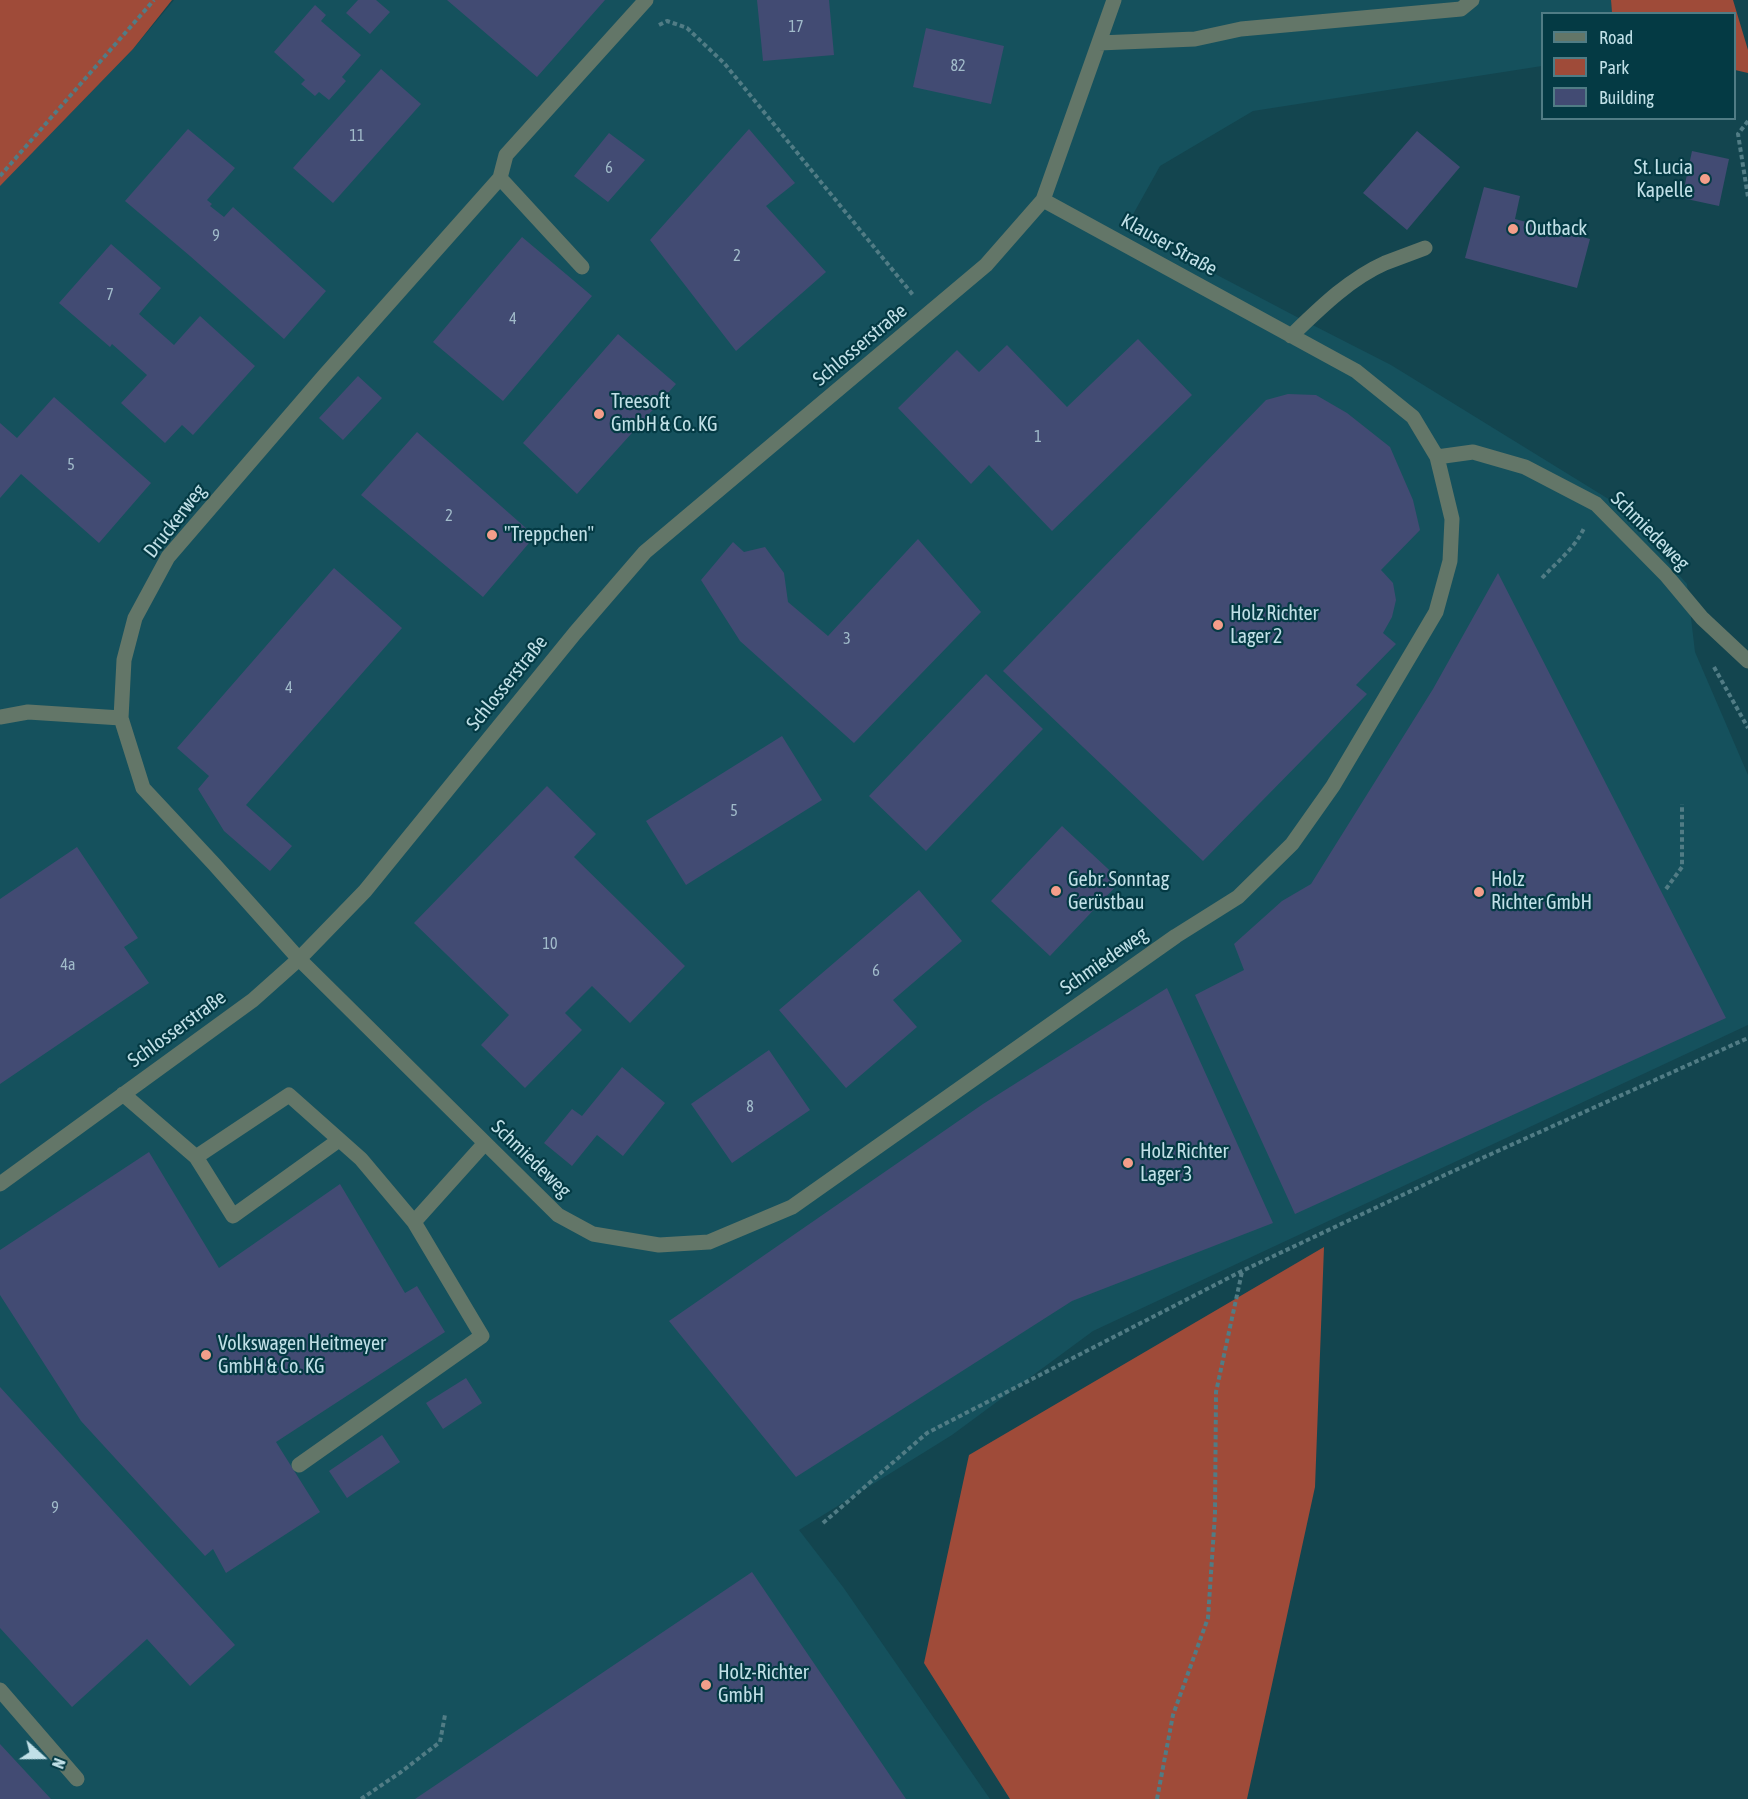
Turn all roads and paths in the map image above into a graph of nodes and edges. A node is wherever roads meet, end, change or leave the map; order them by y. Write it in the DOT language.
graph roads {
  1 [pos="154,0"];
  2 [pos="646,0"];
  3 [pos="1114,0"];
  4 [pos="1472,0"];
  5 [pos="652,28"];
  6 [pos="1099,43"];
  7 [pos="1748,121"];
  8 [pos="0,176"];
  9 [pos="500,178"];
  10 [pos="1748,196"];
  11 [pos="1043,200"];
  12 [pos="1425,248"];
  13 [pos="582,267"];
  14 [pos="929,314"];
  15 [pos="1291,336"];
  16 [pos="1437,457"];
  17 [pos="1580,537"];
  18 [pos="1542,578"];
  19 [pos="1748,661"];
  20 [pos="1713,666"];
  21 [pos="0,717"];
  22 [pos="122,718"];
  23 [pos="1748,728"];
  24 [pos="1682,804"];
  25 [pos="1666,889"];
  26 [pos="299,959"];
  27 [pos="1748,1038"];
  28 [pos="123,1094"];
  29 [pos="339,1140"];
  30 [pos="485,1143"];
  31 [pos="196,1157"];
  32 [pos="0,1184"];
  33 [pos="414,1222"];
  34 [pos="1242,1271"];
  35 [pos="299,1465"];
  36 [pos="823,1523"];
  37 [pos="0,1690"];
  38 [pos="444,1715"];
  39 [pos="76,1779"];
  40 [pos="361,1799"];
  41 [pos="1157,1799"];
  1 -- 8 [label="path"];
  2 -- 9 [label="street"];
  3 -- 6 [label="street"];
  4 -- 6 [label="street"];
  5 -- 14 [label="path"];
  6 -- 11 [label="street"];
  7 -- 10 [label="path"];
  9 -- 13 [label="street"];
  9 -- 22 [label="street, Druckerweg"];
  11 -- 14 [label="street, Schlosserstraße"];
  11 -- 15 [label="street, Klauser Straße"];
  12 -- 15 [label="street"];
  14 -- 26 [label="street, Schlosserstraße"];
  15 -- 16 [label="street, Klauser Straße"];
  16 -- 19 [label="street, Schmiedeweg"];
  16 -- 30 [label="street, Schmiedeweg"];
  17 -- 18 [label="path"];
  20 -- 23 [label="path"];
  21 -- 22 [label="street"];
  22 -- 26 [label="street, Druckerweg"];
  24 -- 25 [label="path"];
  26 -- 28 [label="street, Schlosserstraße"];
  26 -- 30 [label="street, Schmiedeweg"];
  27 -- 34 [label="path"];
  28 -- 31 [label="street"];
  28 -- 32 [label="street, Schlosserstraße"];
  29 -- 31 [label="street"];
  29 -- 31 [label="street"];
  29 -- 33 [label="street"];
  30 -- 33 [label="street"];
  33 -- 35 [label="street"];
  34 -- 36 [label="path"];
  34 -- 41 [label="path"];
  37 -- 39 [label="street"];
  38 -- 40 [label="path"];
}
